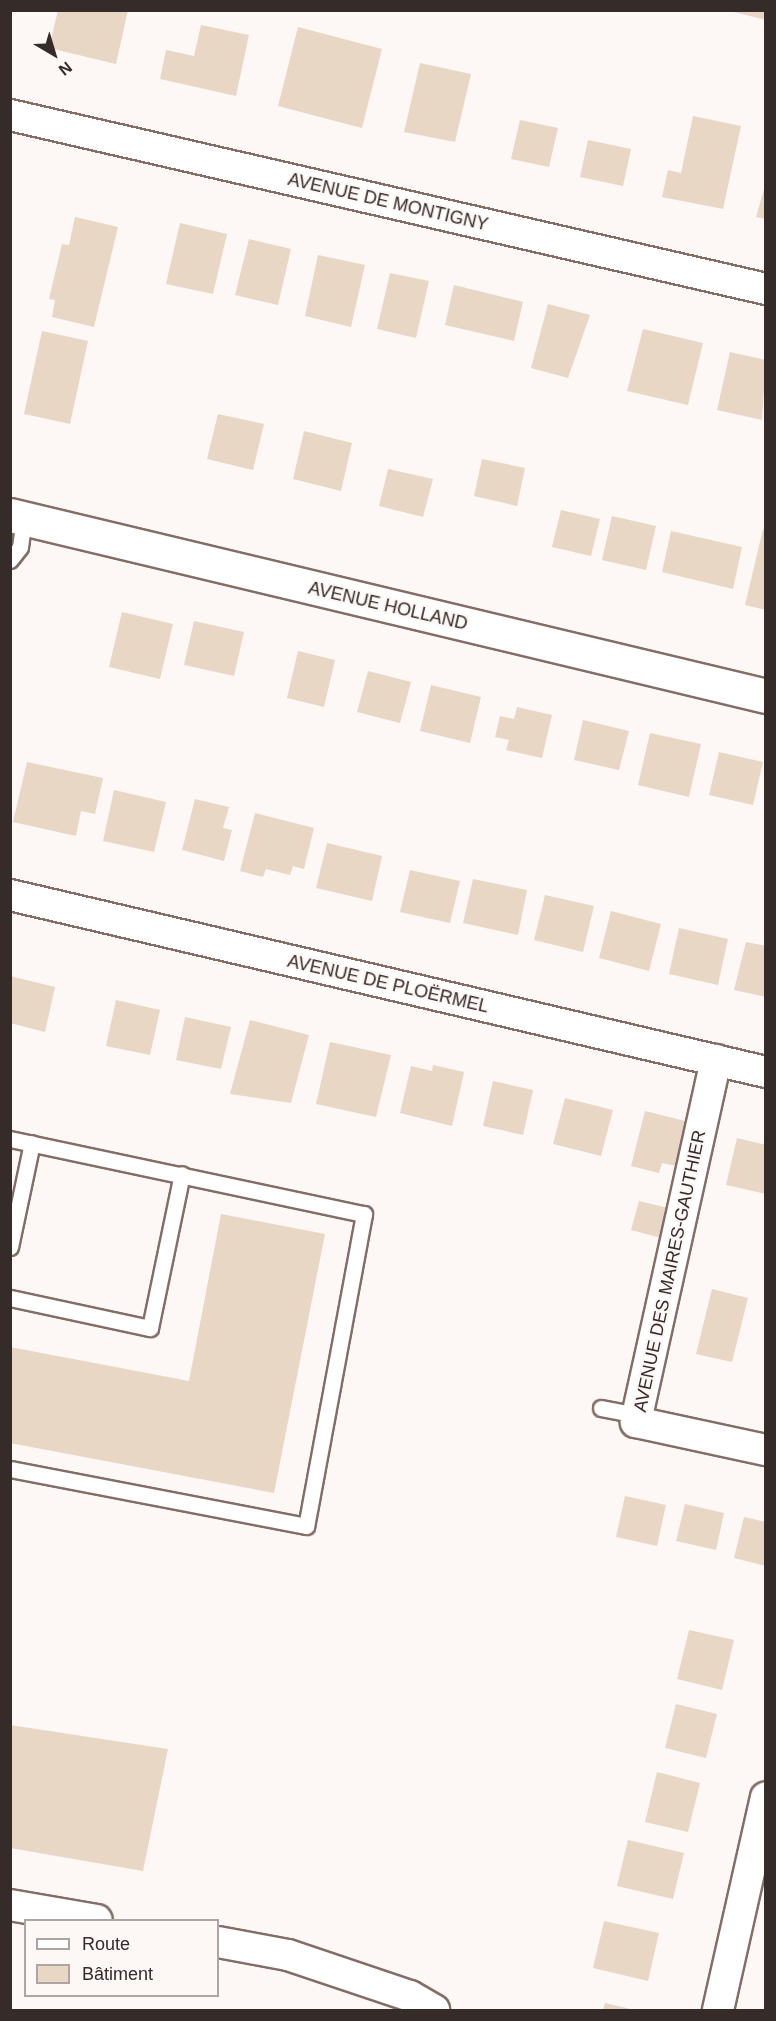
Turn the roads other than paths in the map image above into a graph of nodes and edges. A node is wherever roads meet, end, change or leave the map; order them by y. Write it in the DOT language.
graph roads {
  1 [pos="10,115"];
  2 [pos="765,289"];
  3 [pos="17,517"];
  4 [pos="10,560"];
  5 [pos="765,696"];
  6 [pos="10,895"];
  7 [pos="716,1060"];
  8 [pos="765,1072"];
  9 [pos="10,1139"];
  10 [pos="32,1143"];
  11 [pos="182,1174"];
  12 [pos="10,1247"];
  13 [pos="10,1298"];
  14 [pos="601,1408"];
  15 [pos="638,1415"];
  16 [pos="765,1450"];
  17 [pos="10,1469"];
  18 [pos="765,1797"];
  19 [pos="10,1905"];
  20 [pos="91,1919"];
  21 [pos="219,1942"];
  22 [pos="434,2010"];
  23 [pos="718,2010"];
  1 -- 2 [label="street, AVENUE DE MONTIGNY"];
  3 -- 4 [label="lane"];
  3 -- 5 [label="main road, AVENUE HOLLAND"];
  6 -- 7 [label="street, AVENUE DE PLOËRMEL"];
  7 -- 8 [label="street, AVENUE DE PLOËRMEL"];
  7 -- 15 [label="street, AVENUE DES MAIRES-GAUTHIER"];
  9 -- 10 [label="lane"];
  10 -- 11 [label="lane"];
  10 -- 12 [label="lane"];
  11 -- 13 [label="lane"];
  11 -- 17 [label="lane"];
  14 -- 15 [label="lane"];
  15 -- 16 [label="street, AVENUE DES MAIRES-GAUTHIER"];
  18 -- 23 [label="street"];
  19 -- 20 [label="street"];
  21 -- 22 [label="street"];
}
